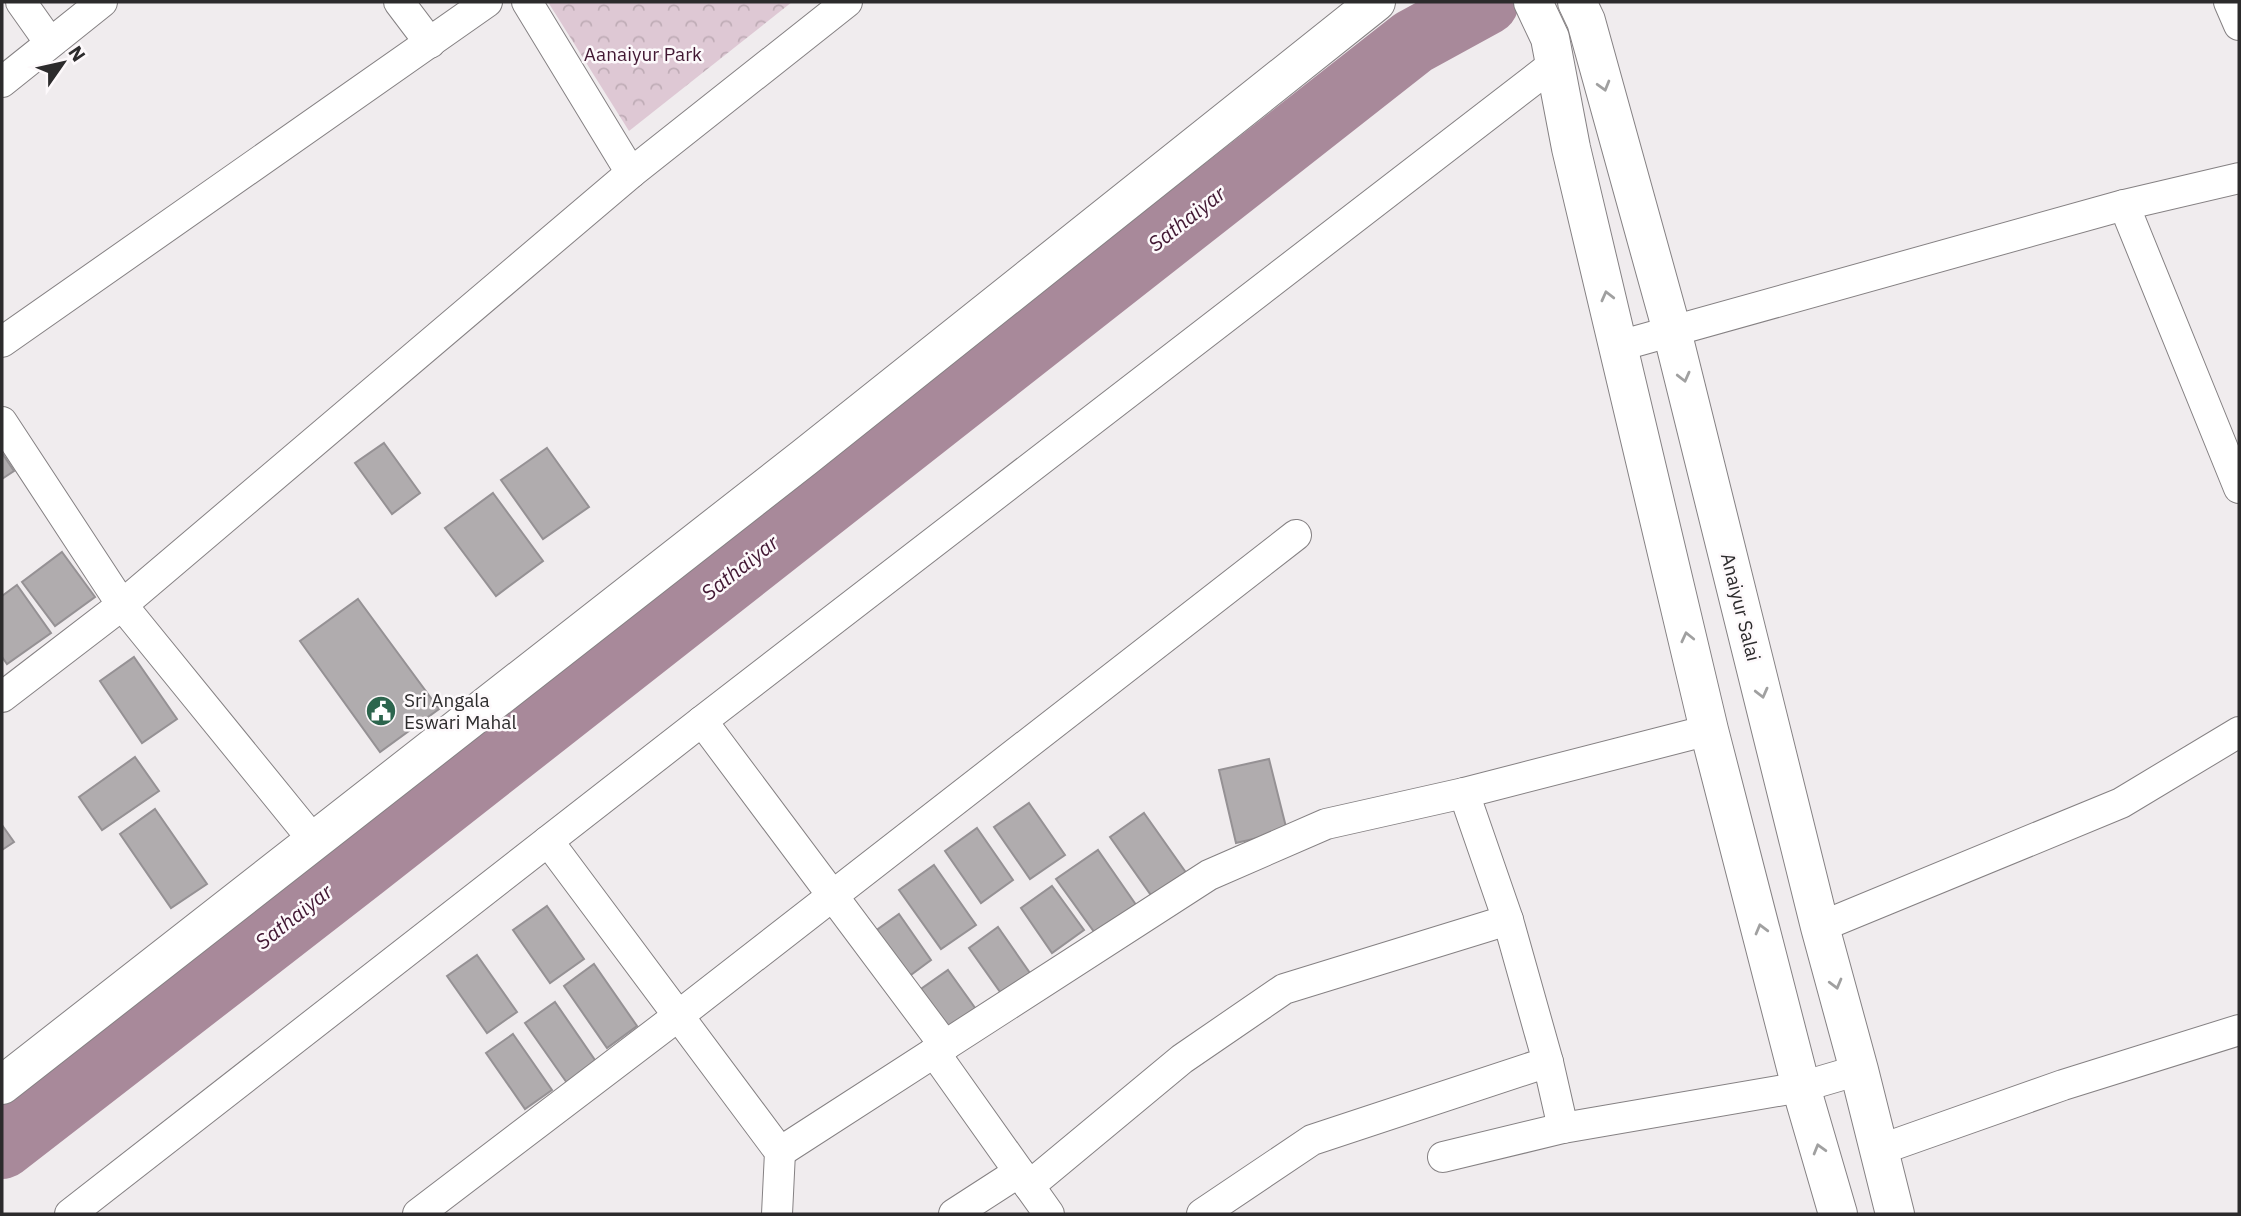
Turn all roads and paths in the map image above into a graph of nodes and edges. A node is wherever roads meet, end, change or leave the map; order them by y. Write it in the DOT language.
graph roads {
  1 [pos="21,2"];
  2 [pos="102,2"];
  3 [pos="399,2"];
  4 [pos="487,2"];
  5 [pos="527,2"];
  6 [pos="847,2"];
  7 [pos="1376,2"];
  8 [pos="1533,2"];
  9 [pos="2229,2"];
  10 [pos="1581,11"];
  11 [pos="2239,25"];
  12 [pos="50,43"];
  13 [pos="430,43"];
  14 [pos="1552,51"];
  15 [pos="2,82"];
  16 [pos="631,173"];
  17 [pos="2239,178"];
  18 [pos="2124,205"];
  19 [pos="1672,331"];
  20 [pos="2,342"];
  21 [pos="1619,346"];
  22 [pos="2,422"];
  23 [pos="2226,431"];
  24 [pos="2239,488"];
  25 [pos="1296,535"];
  26 [pos="122,605"];
  27 [pos="2,697"];
  28 [pos="702,721"];
  29 [pos="1709,730"];
  30 [pos="2239,732"];
  31 [pos="1464,793"];
  32 [pos="314,841"];
  33 [pos="548,841"];
  34 [pos="833,896"];
  35 [pos="1508,920"];
  36 [pos="1820,927"];
  37 [pos="678,1016"];
  38 [pos="2239,1030"];
  39 [pos="939,1049"];
  40 [pos="1548,1062"];
  41 [pos="1859,1070"];
  42 [pos="2,1085"];
  43 [pos="1801,1087"];
  44 [pos="1563,1128"];
  45 [pos="1879,1150"];
  46 [pos="780,1152"];
  47 [pos="1443,1157"];
  48 [pos="1024,1179"];
  49 [pos="70,1214"];
  50 [pos="418,1214"];
  51 [pos="777,1214"];
  52 [pos="954,1214"];
  53 [pos="1049,1214"];
  54 [pos="1202,1214"];
  55 [pos="1838,1214"];
  56 [pos="1895,1214"];
  1 -- 12 [label="street"];
  2 -- 12 [label="street"];
  3 -- 13 [label="street"];
  4 -- 13 [label="street"];
  5 -- 16 [label="street"];
  6 -- 16 [label="street"];
  7 -- 32 [label="main road"];
  8 -- 14 [label="main road"];
  9 -- 11 [label="street"];
  10 -- 19 [label="main road, Anaiyur Salai, one-way"];
  12 -- 15 [label="street"];
  13 -- 20 [label="street"];
  21 -- 14 [label="main road, one-way"];
  14 -- 28 [label="street"];
  16 -- 26 [label="street"];
  17 -- 18 [label="street"];
  18 -- 19 [label="street"];
  18 -- 23 [label="street"];
  19 -- 21 [label="street"];
  19 -- 36 [label="main road, Anaiyur Salai, one-way"];
  29 -- 21 [label="main road, one-way"];
  22 -- 26 [label="street"];
  23 -- 24 [label="street"];
  25 -- 34 [label="street"];
  26 -- 27 [label="street"];
  26 -- 32 [label="street"];
  28 -- 33 [label="street"];
  28 -- 34 [label="street"];
  29 -- 31 [label="street"];
  43 -- 29 [label="main road, one-way"];
  30 -- 36 [label="street"];
  31 -- 35 [label="street"];
  31 -- 39 [label="street"];
  32 -- 42 [label="main road"];
  33 -- 37 [label="street"];
  33 -- 49 [label="street"];
  34 -- 37 [label="street"];
  34 -- 39 [label="street"];
  35 -- 40 [label="street"];
  35 -- 48 [label="street"];
  36 -- 41 [label="main road, Anaiyur Salai, one-way"];
  37 -- 46 [label="street"];
  37 -- 50 [label="street"];
  38 -- 45 [label="street"];
  39 -- 46 [label="street"];
  39 -- 48 [label="street"];
  40 -- 44 [label="street"];
  40 -- 54 [label="street"];
  41 -- 43 [label="street"];
  41 -- 45 [label="main road, Anaiyur Salai"];
  43 -- 44 [label="street"];
  55 -- 43 [label="main road, one-way"];
  44 -- 47 [label="street"];
  45 -- 56 [label="main road, Anaiyur Salai"];
  46 -- 51 [label="street"];
  48 -- 52 [label="street"];
  48 -- 53 [label="street"];
}
